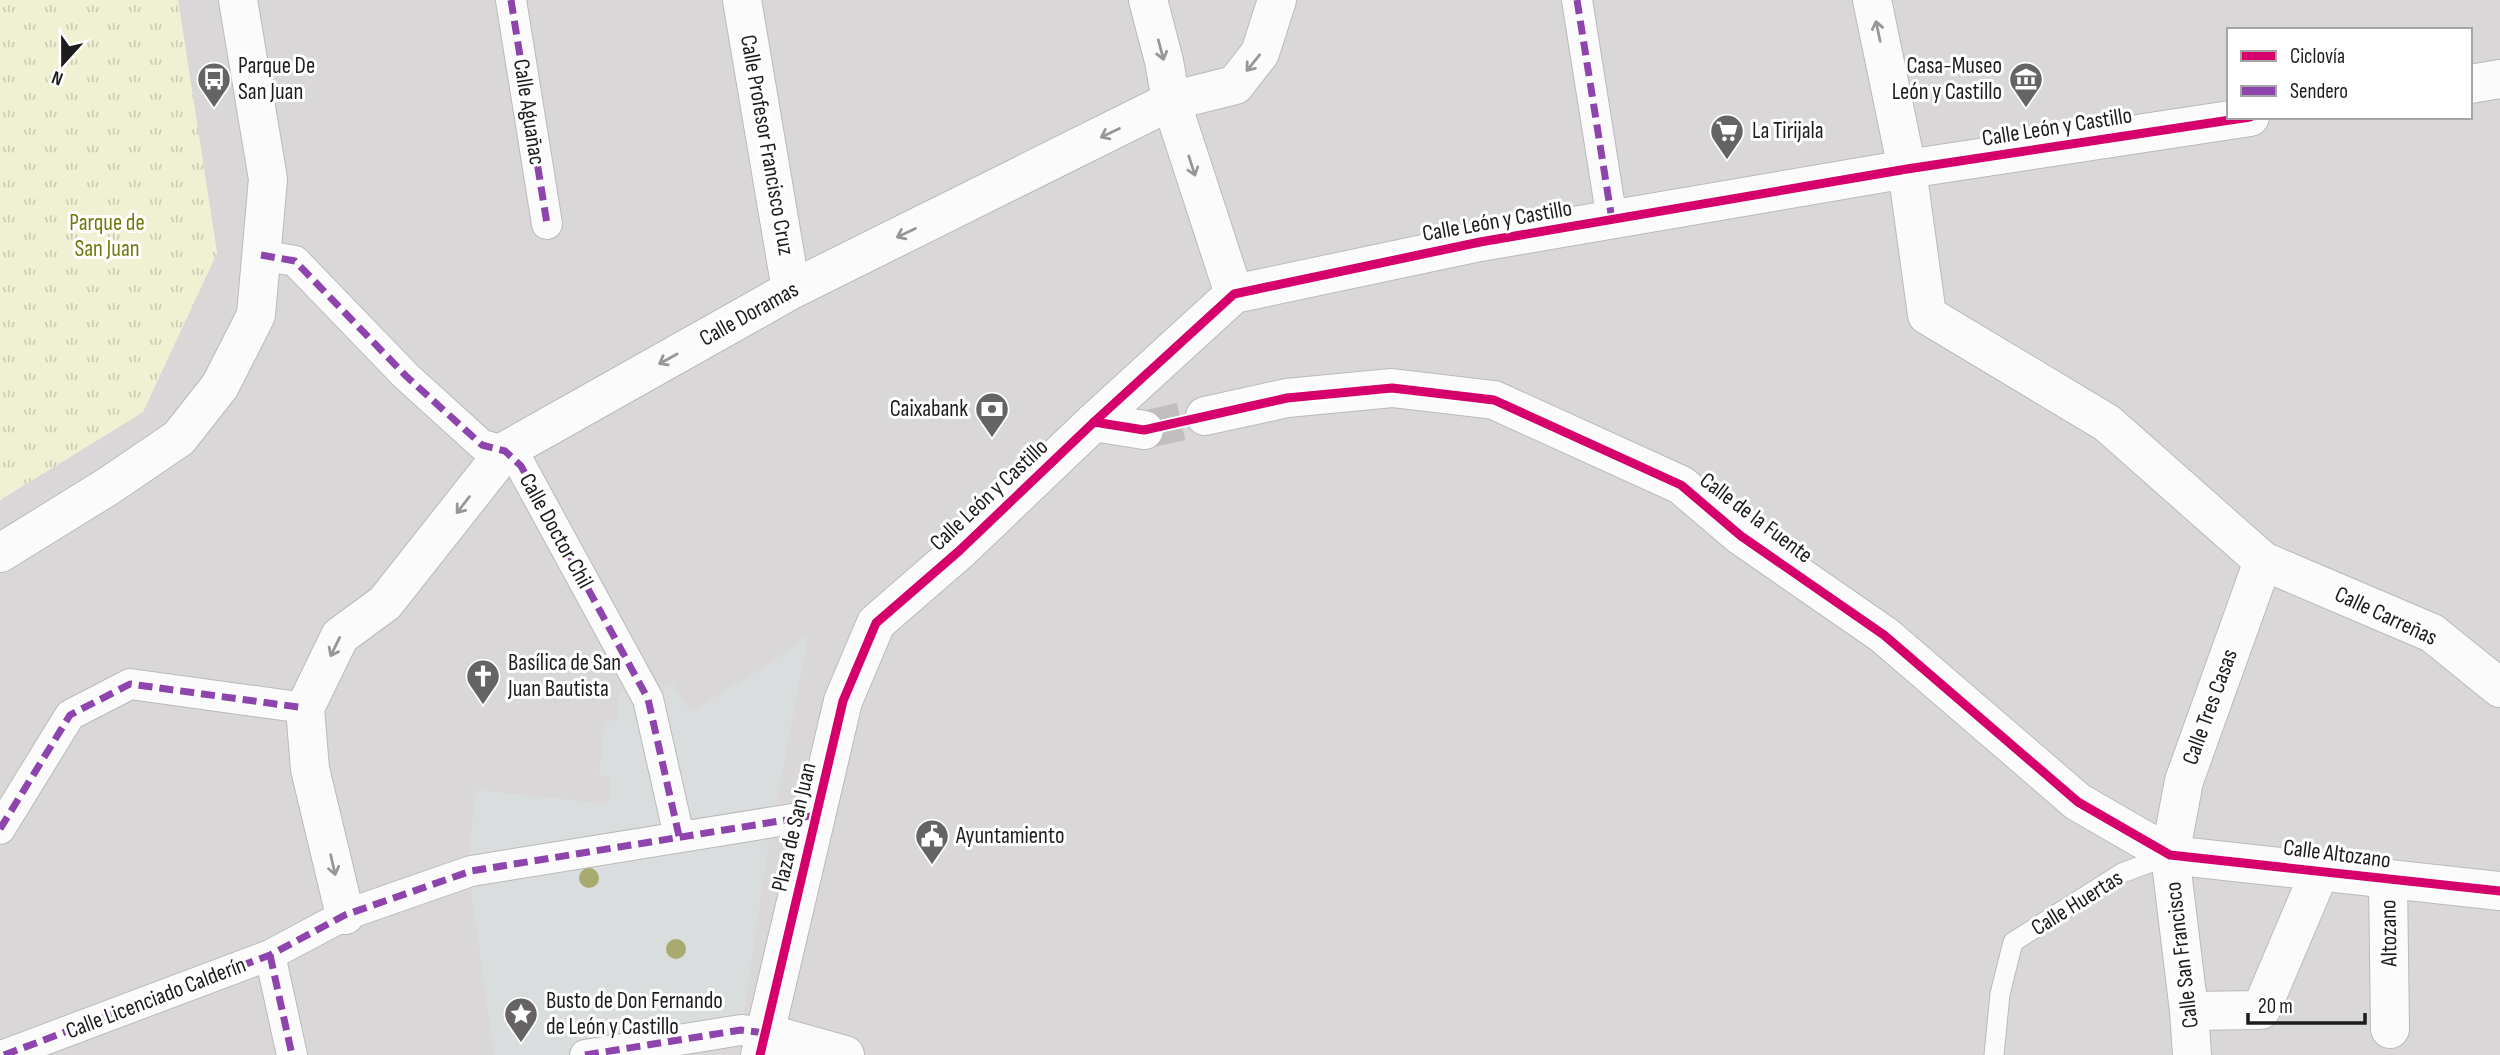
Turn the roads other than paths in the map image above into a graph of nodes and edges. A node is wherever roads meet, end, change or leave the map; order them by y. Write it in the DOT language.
graph roads {
  1 [pos="238,0"];
  2 [pos="512,0"];
  3 [pos="742,0"];
  4 [pos="1148,0"];
  5 [pos="1277,0"];
  6 [pos="1577,0"];
  7 [pos="1872,0"];
  8 [pos="2500,79"];
  9 [pos="2472,84"];
  10 [pos="1171,101"];
  11 [pos="2237,119"];
  12 [pos="1907,169"];
  13 [pos="1612,220"];
  14 [pos="547,224"];
  15 [pos="261,255"];
  16 [pos="791,290"];
  17 [pos="1234,294"];
  18 [pos="1205,416"];
  19 [pos="1094,422"];
  20 [pos="1144,430"];
  21 [pos="505,451"];
  22 [pos="0,553"];
  23 [pos="2263,561"];
  24 [pos="876,623"];
  25 [pos="2500,688"];
  26 [pos="305,708"];
  27 [pos="817,815"];
  28 [pos="0,829"];
  29 [pos="678,836"];
  30 [pos="2170,855"];
  31 [pos="2320,871"];
  32 [pos="2388,879"];
  33 [pos="2500,891"];
  34 [pos="345,915"];
  35 [pos="270,955"];
  36 [pos="2189,1010"];
  37 [pos="2390,1029"];
  38 [pos="763,1044"];
  39 [pos="4,1055"];
  40 [pos="292,1055"];
  41 [pos="585,1055"];
  42 [pos="845,1055"];
  43 [pos="1994,1055"];
  44 [pos="2192,1055"];
  1 -- 15 [label="street"];
  2 -- 14 [label="street, Calle Aguañac"];
  3 -- 16 [label="street, Calle Profesor Francisco Cruz"];
  4 -- 10 [label="street, one-way"];
  5 -- 10 [label="street, Calle Doramas, one-way"];
  6 -- 13 [label="street"];
  12 -- 7 [label="street, one-way"];
  8 -- 9 [label="street"];
  10 -- 16 [label="street, Calle Doramas, one-way"];
  10 -- 17 [label="street, one-way"];
  11 -- 12 [label="street, Calle León y Castillo"];
  12 -- 13 [label="street, Calle León y Castillo"];
  12 -- 23 [label="street, Calle Carreñas"];
  13 -- 17 [label="street, Calle León y Castillo"];
  15 -- 21 [label="street, Calle Doctor Chil"];
  15 -- 22 [label="street"];
  16 -- 21 [label="street, Calle Doramas, one-way"];
  17 -- 19 [label="street, Calle León y Castillo"];
  18 -- 30 [label="street, Calle de la Fuente"];
  19 -- 20 [label="street"];
  19 -- 24 [label="street, Calle León y Castillo"];
  21 -- 26 [label="street, Calle Doramas, one-way"];
  21 -- 29 [label="street, Calle Doctor Chil"];
  23 -- 25 [label="street, Calle Carreñas"];
  23 -- 30 [label="street, Calle Tres Casas"];
  24 -- 27 [label="street, Plaza de San Juan"];
  26 -- 28 [label="street"];
  26 -- 34 [label="street, one-way"];
  27 -- 29 [label="street, Calle Licenciado Calderín"];
  27 -- 38 [label="street, Plaza de San Juan"];
  29 -- 34 [label="street, Calle Licenciado Calderín"];
  30 -- 31 [label="street, Calle Altozano"];
  30 -- 36 [label="street, Calle San Francisco"];
  30 -- 43 [label="lane, Calle Huertas"];
  31 -- 32 [label="street, Calle Altozano"];
  31 -- 36 [label="street"];
  32 -- 33 [label="street, Calle Altozano"];
  32 -- 37 [label="street, Altozano"];
  34 -- 35 [label="street, Calle Licenciado Calderín"];
  35 -- 39 [label="street, Calle Licenciado Calderín"];
  35 -- 40 [label="street"];
  36 -- 44 [label="street, Calle San Francisco"];
  38 -- 41 [label="street"];
  38 -- 42 [label="street"];
}
